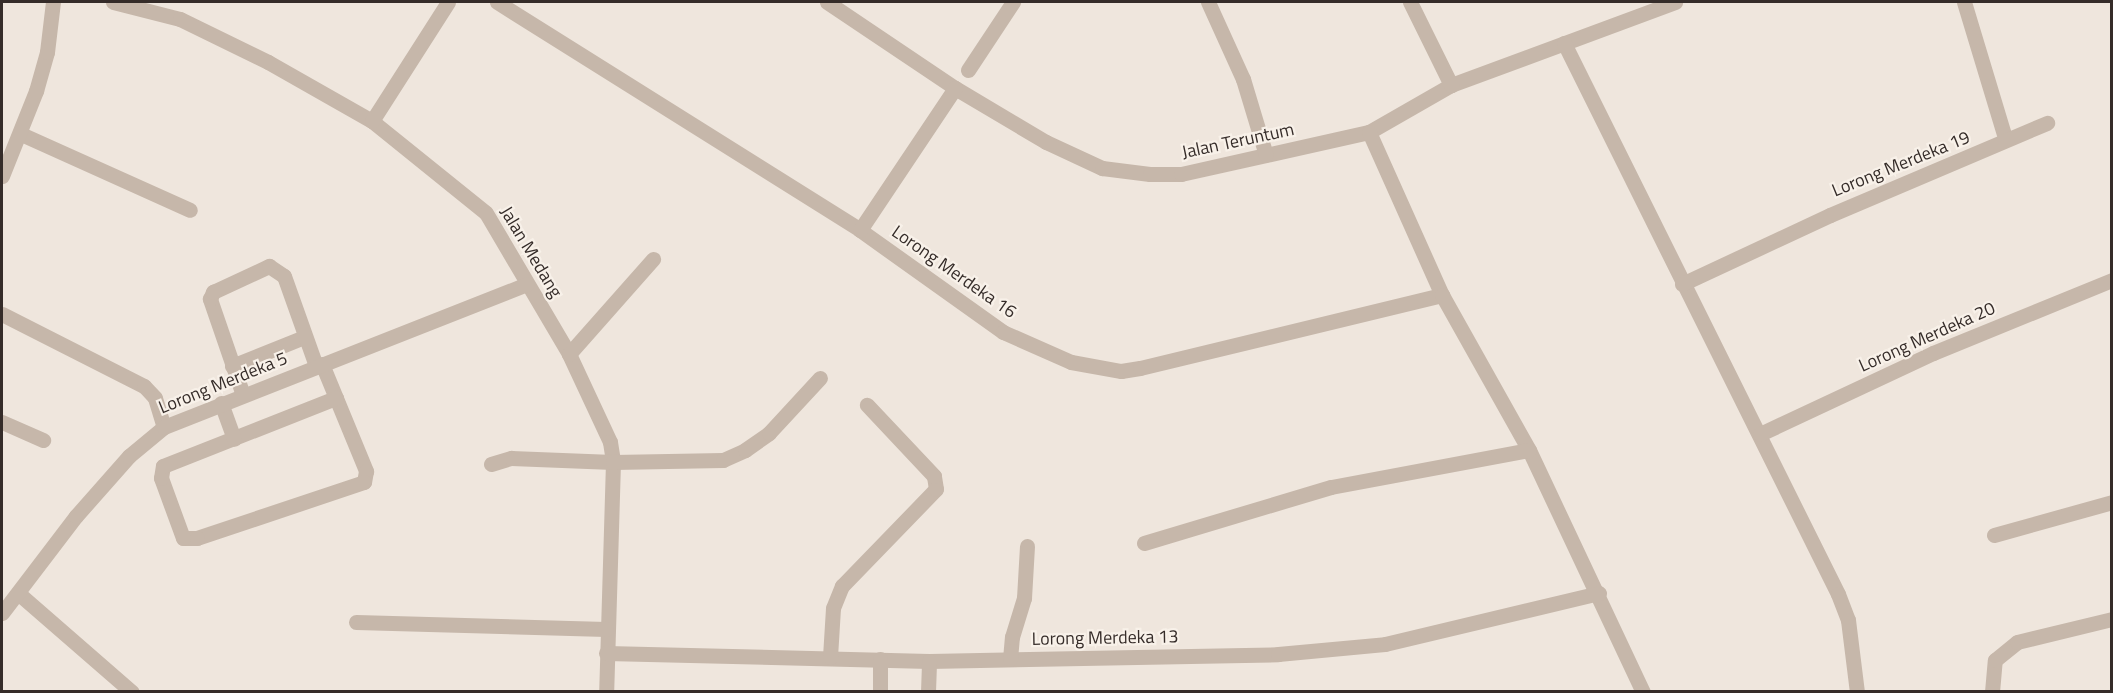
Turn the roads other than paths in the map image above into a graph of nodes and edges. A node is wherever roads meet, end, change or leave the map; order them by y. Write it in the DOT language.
graph roads {
  1 [pos="53,2"];
  2 [pos="113,2"];
  3 [pos="448,2"];
  4 [pos="497,2"];
  5 [pos="827,2"];
  6 [pos="1012,2"];
  7 [pos="1208,2"];
  8 [pos="1410,2"];
  9 [pos="1673,2"];
  10 [pos="1964,2"];
  11 [pos="1564,44"];
  12 [pos="968,70"];
  13 [pos="1451,85"];
  14 [pos="955,88"];
  15 [pos="372,121"];
  16 [pos="2047,123"];
  17 [pos="1369,132"];
  18 [pos="21,134"];
  19 [pos="2005,138"];
  20 [pos="1266,155"];
  21 [pos="2,176"];
  22 [pos="190,210"];
  23 [pos="860,230"];
  24 [pos="652,260"];
  25 [pos="2112,280"];
  26 [pos="527,284"];
  27 [pos="1682,284"];
  28 [pos="1442,295"];
  29 [pos="2,314"];
  30 [pos="304,337"];
  31 [pos="569,354"];
  32 [pos="319,365"];
  33 [pos="232,366"];
  34 [pos="820,378"];
  35 [pos="243,395"];
  36 [pos="336,398"];
  37 [pos="221,403"];
  38 [pos="867,405"];
  39 [pos="2,422"];
  40 [pos="164,427"];
  41 [pos="1760,434"];
  42 [pos="234,439"];
  43 [pos="42,440"];
  44 [pos="1529,450"];
  45 [pos="613,462"];
  46 [pos="491,464"];
  47 [pos="2112,502"];
  48 [pos="1994,535"];
  49 [pos="1144,543"];
  50 [pos="1027,546"];
  51 [pos="18,593"];
  52 [pos="1599,593"];
  53 [pos="2,613"];
  54 [pos="2112,619"];
  55 [pos="356,622"];
  56 [pos="606,629"];
  57 [pos="606,653"];
  58 [pos="830,657"];
  59 [pos="880,659"];
  60 [pos="1010,659"];
  61 [pos="929,661"];
  62 [pos="132,692"];
  63 [pos="606,692"];
  64 [pos="880,692"];
  65 [pos="927,692"];
  66 [pos="1643,692"];
  67 [pos="1857,692"];
  68 [pos="1992,692"];
  1 -- 18 [label="street"];
  2 -- 15 [label="street, Jalan Medang"];
  3 -- 15 [label="street"];
  4 -- 23 [label="street, Lorong Merdeka 16"];
  5 -- 14 [label="street, Jalan Teruntum"];
  6 -- 12 [label="street"];
  7 -- 20 [label="street"];
  8 -- 13 [label="street"];
  9 -- 11 [label="street, Jalan Teruntum"];
  10 -- 19 [label="street"];
  11 -- 13 [label="street, Jalan Teruntum"];
  11 -- 27 [label="street"];
  13 -- 17 [label="street, Jalan Teruntum"];
  14 -- 20 [label="street, Jalan Teruntum"];
  14 -- 23 [label="street"];
  15 -- 26 [label="street, Jalan Medang"];
  16 -- 19 [label="street, Lorong Merdeka 19"];
  17 -- 20 [label="street, Jalan Teruntum"];
  17 -- 28 [label="street"];
  18 -- 21 [label="street"];
  18 -- 22 [label="street"];
  19 -- 27 [label="street, Lorong Merdeka 19"];
  23 -- 28 [label="street, Lorong Merdeka 16"];
  24 -- 31 [label="street"];
  25 -- 41 [label="street, Lorong Merdeka 20"];
  26 -- 31 [label="street, Jalan Medang"];
  26 -- 32 [label="street, Lorong Merdeka 5"];
  27 -- 41 [label="street"];
  28 -- 44 [label="street"];
  29 -- 40 [label="street"];
  30 -- 32 [label="street"];
  30 -- 33 [label="street"];
  30 -- 33 [label="street"];
  31 -- 45 [label="street, Jalan Medang"];
  32 -- 35 [label="street, Lorong Merdeka 5"];
  32 -- 36 [label="street"];
  33 -- 35 [label="street"];
  34 -- 45 [label="street"];
  35 -- 37 [label="street, Lorong Merdeka 5"];
  36 -- 42 [label="street"];
  36 -- 42 [label="street"];
  37 -- 40 [label="street, Lorong Merdeka 5"];
  37 -- 42 [label="street"];
  38 -- 58 [label="street"];
  39 -- 43 [label="street"];
  40 -- 51 [label="street, Lorong Merdeka 5"];
  41 -- 67 [label="street"];
  44 -- 49 [label="street"];
  44 -- 52 [label="street"];
  45 -- 46 [label="street"];
  45 -- 56 [label="street, Jalan Medang"];
  47 -- 48 [label="street"];
  50 -- 60 [label="street"];
  51 -- 53 [label="street, Lorong Merdeka 5"];
  51 -- 62 [label="street"];
  52 -- 60 [label="street, Lorong Merdeka 13"];
  52 -- 66 [label="street"];
  54 -- 68 [label="street"];
  55 -- 56 [label="street"];
  56 -- 57 [label="street, Jalan Medang"];
  57 -- 58 [label="street, Lorong Merdeka 13"];
  57 -- 63 [label="street, Jalan Medang"];
  58 -- 59 [label="street, Lorong Merdeka 13"];
  59 -- 61 [label="street, Lorong Merdeka 13"];
  59 -- 64 [label="street"];
  60 -- 61 [label="street, Lorong Merdeka 13"];
  61 -- 65 [label="street"];
}
